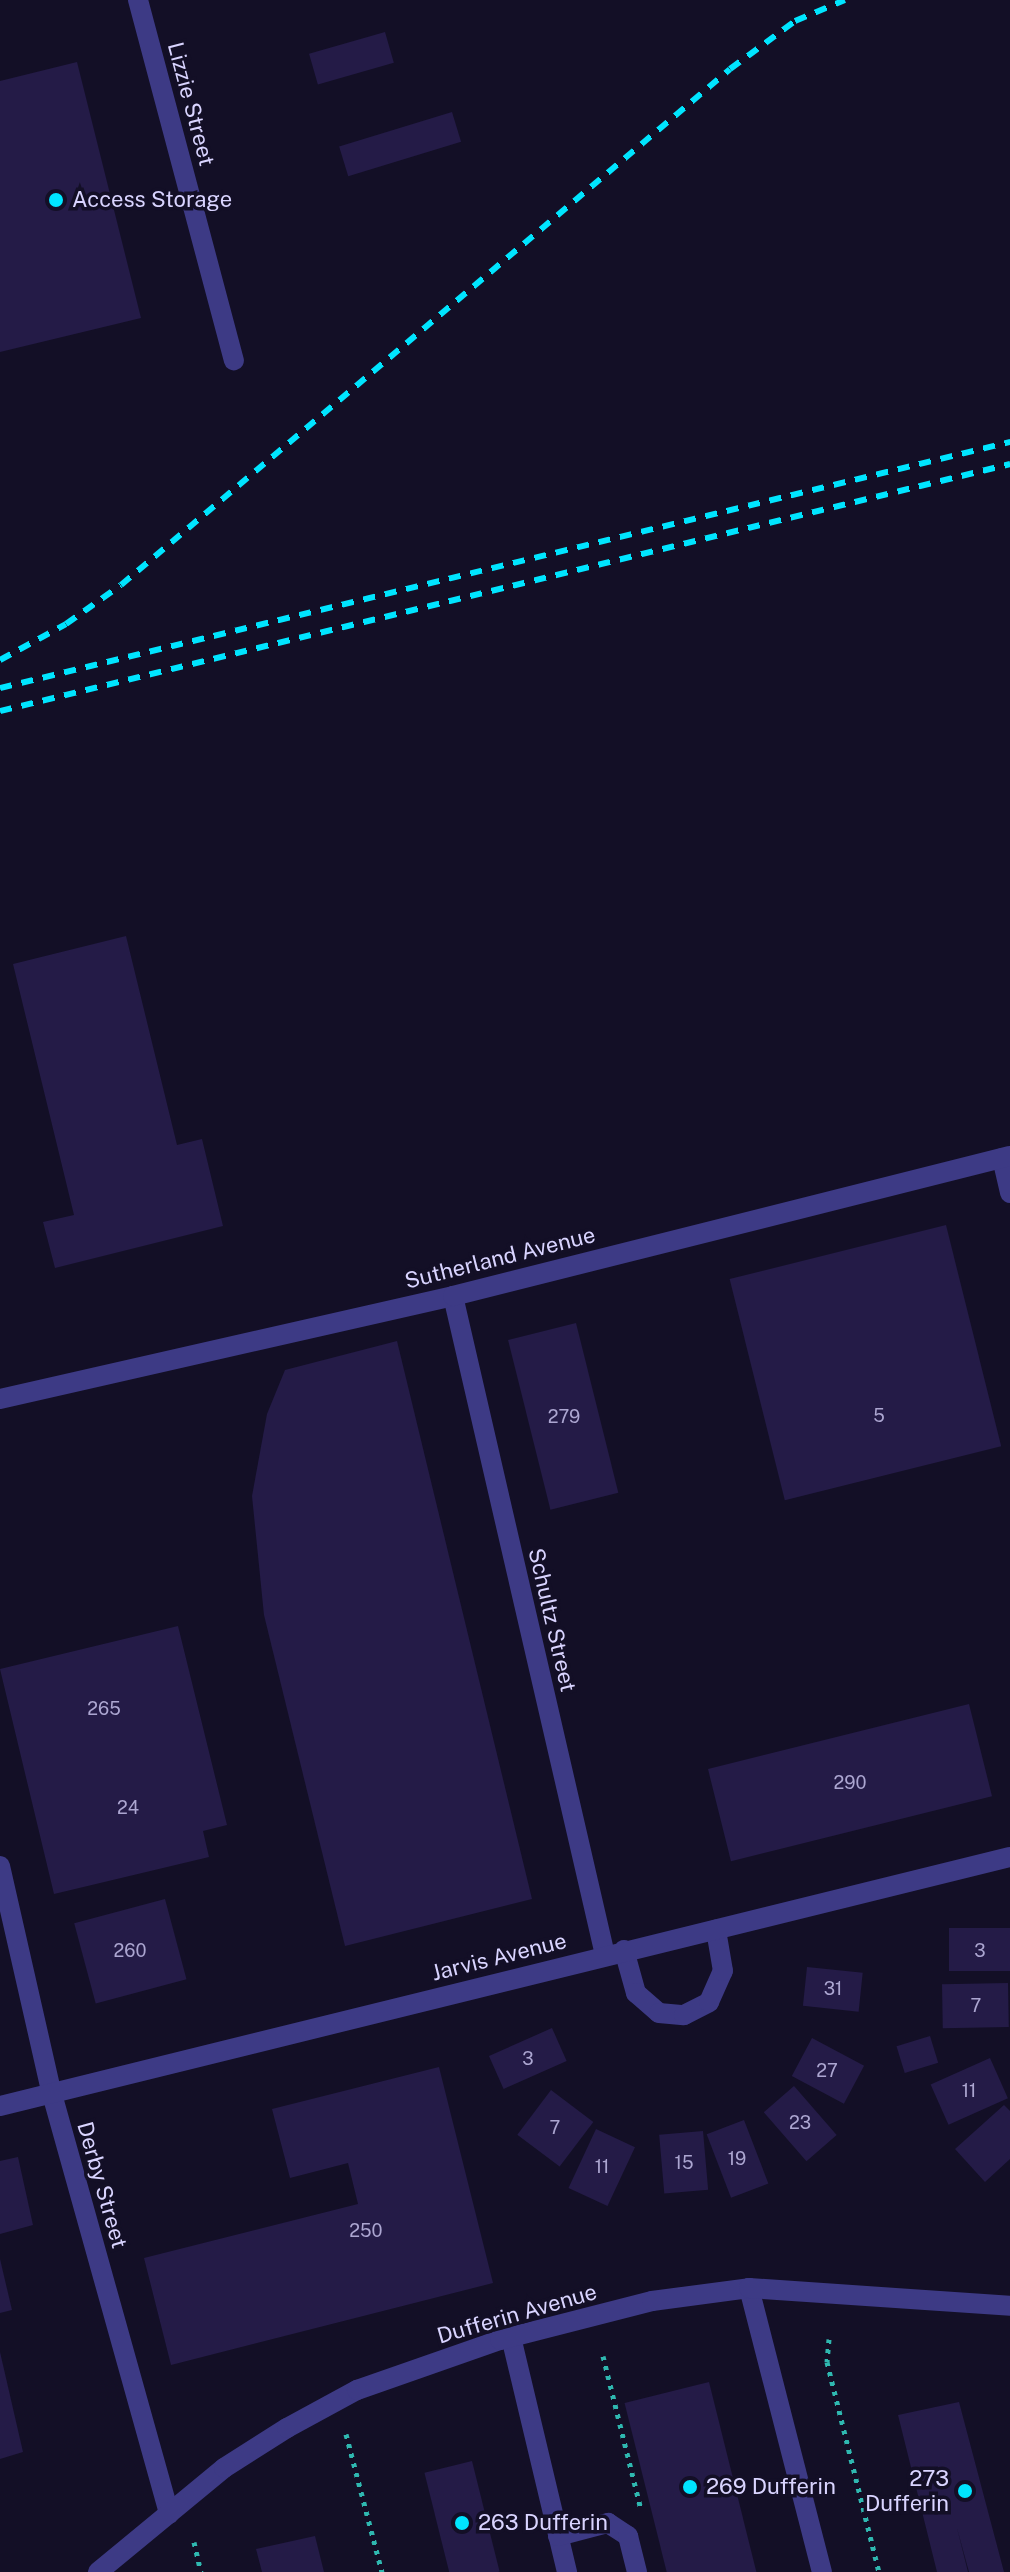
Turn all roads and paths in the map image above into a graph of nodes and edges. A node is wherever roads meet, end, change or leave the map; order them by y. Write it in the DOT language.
graph roads {
  1 [pos="138,0"];
  2 [pos="234,360"];
  3 [pos="1006,1157"];
  4 [pos="1010,1193"];
  5 [pos="453,1296"];
  6 [pos="0,1399"];
  7 [pos="1010,1857"];
  8 [pos="0,1866"];
  9 [pos="716,1930"];
  10 [pos="615,1952"];
  11 [pos="52,2094"];
  12 [pos="0,2106"];
  13 [pos="749,2288"];
  14 [pos="1010,2306"];
  15 [pos="511,2337"];
  16 [pos="829,2339"];
  17 [pos="603,2356"];
  18 [pos="346,2434"];
  19 [pos="169,2514"];
  20 [pos="645,2526"];
  21 [pos="558,2536"];
  22 [pos="194,2542"];
  23 [pos="98,2572"];
  24 [pos="201,2572"];
  25 [pos="382,2572"];
  26 [pos="567,2572"];
  27 [pos="637,2572"];
  28 [pos="822,2572"];
  29 [pos="879,2572"];
  1 -- 2 [label="street, Lizzie Street"];
  3 -- 4 [label="street"];
  3 -- 5 [label="street, Sutherland Avenue"];
  5 -- 6 [label="street, Sutherland Avenue"];
  5 -- 10 [label="street, Schultz Street"];
  7 -- 9 [label="street, Jarvis Avenue"];
  8 -- 11 [label="street, Derby Street"];
  9 -- 10 [label="street, Jarvis Avenue"];
  9 -- 10 [label="street, Schultz Street"];
  10 -- 11 [label="street, Jarvis Avenue"];
  11 -- 12 [label="street, Jarvis Avenue"];
  11 -- 19 [label="street, Derby Street"];
  13 -- 14 [label="street, Dufferin Avenue"];
  13 -- 15 [label="street, Dufferin Avenue"];
  13 -- 28 [label="street"];
  15 -- 19 [label="street, Dufferin Avenue"];
  15 -- 21 [label="street"];
  16 -- 29 [label="path"];
  17 -- 20 [label="path"];
  18 -- 25 [label="path"];
  19 -- 23 [label="street, Dufferin Avenue"];
  21 -- 26 [label="street"];
  21 -- 27 [label="street"];
  22 -- 24 [label="path"];
}
